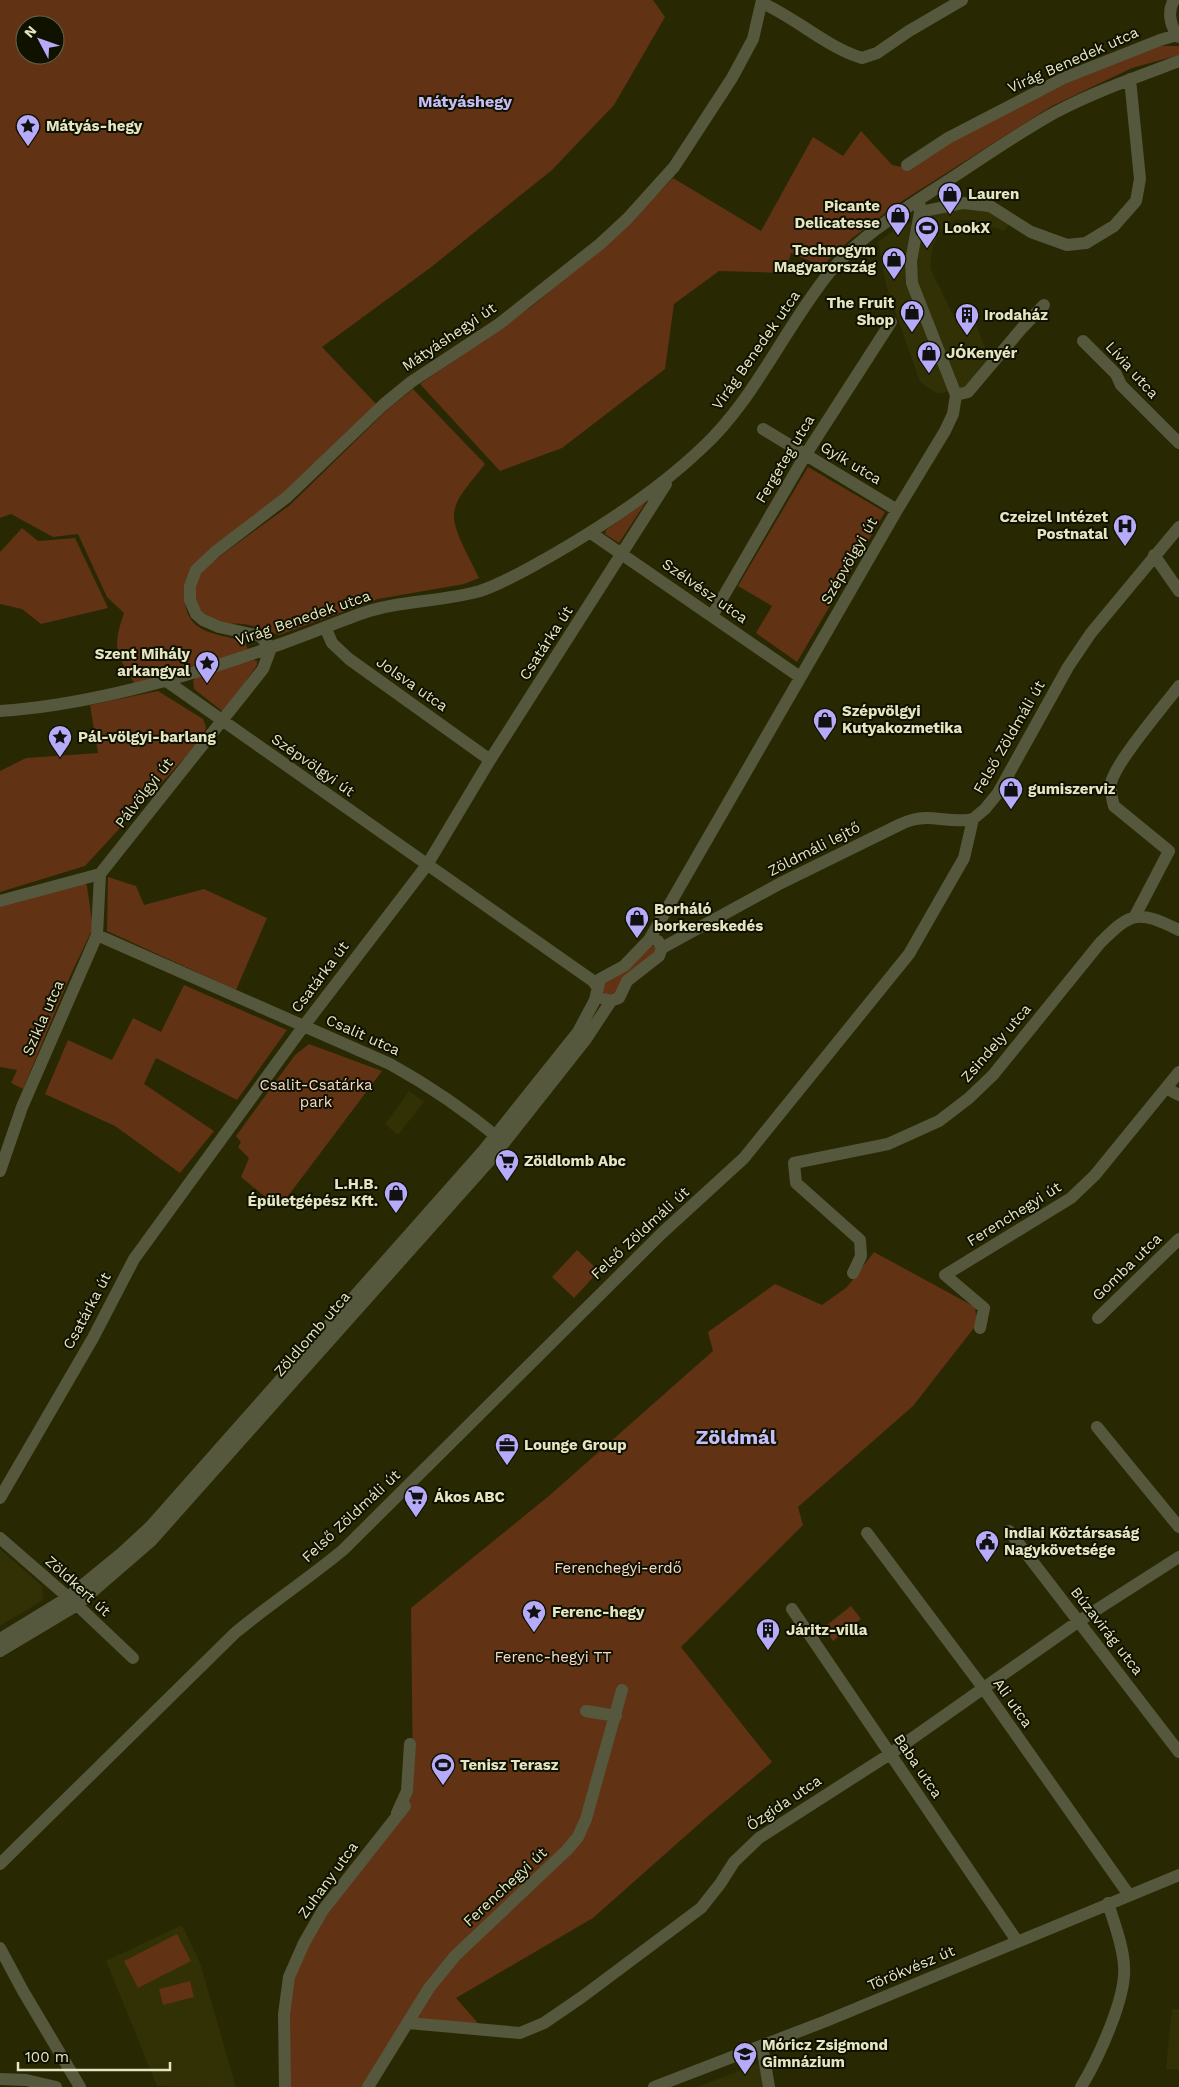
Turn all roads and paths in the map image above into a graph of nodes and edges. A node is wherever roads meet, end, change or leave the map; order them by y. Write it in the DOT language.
graph roads {
  1 [pos="962,0"];
  2 [pos="1174,0"];
  3 [pos="762,2"];
  4 [pos="1178,36"];
  5 [pos="1179,61"];
  6 [pos="1130,79"];
  7 [pos="907,165"];
  8 [pos="919,206"];
  9 [pos="1044,305"];
  10 [pos="892,322"];
  11 [pos="1082,341"];
  12 [pos="956,395"];
  13 [pos="763,429"];
  14 [pos="1179,443"];
  15 [pos="806,454"];
  16 [pos="670,478"];
  17 [pos="897,510"];
  18 [pos="1179,527"];
  19 [pos="591,533"];
  20 [pos="623,554"];
  21 [pos="1154,555"];
  22 [pos="1179,591"];
  23 [pos="712,616"];
  24 [pos="325,627"];
  25 [pos="271,648"];
  26 [pos="800,677"];
  27 [pos="165,680"];
  28 [pos="1179,686"];
  29 [pos="0,711"];
  30 [pos="223,721"];
  31 [pos="490,760"];
  32 [pos="973,819"];
  33 [pos="427,865"];
  34 [pos="100,874"];
  35 [pos="0,901"];
  36 [pos="1135,916"];
  37 [pos="1179,930"];
  38 [pos="97,935"];
  39 [pos="657,943"];
  40 [pos="599,985"];
  41 [pos="611,1001"];
  42 [pos="303,1027"];
  43 [pos="1179,1072"];
  44 [pos="1166,1088"];
  45 [pos="1179,1095"];
  46 [pos="500,1139"];
  47 [pos="0,1171"];
  48 [pos="1179,1239"];
  49 [pos="853,1273"];
  50 [pos="1098,1318"];
  51 [pos="980,1328"];
  52 [pos="1097,1427"];
  53 [pos="0,1498"];
  54 [pos="1179,1527"];
  55 [pos="1009,1531"];
  56 [pos="867,1533"];
  57 [pos="0,1538"];
  58 [pos="1179,1557"];
  59 [pos="72,1601"];
  60 [pos="792,1609"];
  61 [pos="1079,1621"];
  62 [pos="0,1639"];
  63 [pos="0,1651"];
  64 [pos="133,1658"];
  65 [pos="984,1689"];
  66 [pos="622,1690"];
  67 [pos="586,1711"];
  68 [pos="616,1716"];
  69 [pos="410,1744"];
  70 [pos="1179,1752"];
  71 [pos="890,1754"];
  72 [pos="0,1864"];
  73 [pos="1179,1875"];
  74 [pos="1129,1895"];
  75 [pos="1108,1903"];
  76 [pos="1017,1941"];
  77 [pos="0,1948"];
  78 [pos="408,2024"];
  79 [pos="762,2046"];
  80 [pos="0,2079"];
  81 [pos="56,2087"];
  82 [pos="80,2087"];
  83 [pos="285,2087"];
  84 [pos="368,2087"];
  85 [pos="654,2087"];
  86 [pos="769,2087"];
  87 [pos="1081,2087"];
  1 -- 3 [label="street"];
  2 -- 4 [label="street"];
  3 -- 25 [label="street, Mátyáshegyi út"];
  4 -- 7 [label="street, Virág Benedek utca"];
  5 -- 6 [label="street"];
  6 -- 8 [label="street, Virág Benedek utca"];
  6 -- 8 [label="street"];
  8 -- 12 [label="street"];
  8 -- 16 [label="street, Virág Benedek utca"];
  9 -- 12 [label="street"];
  10 -- 15 [label="street, Fergeteg utca"];
  11 -- 14 [label="street, Lívia utca"];
  12 -- 17 [label="street, Szépvölgyi út"];
  13 -- 15 [label="street, Gyík utca"];
  15 -- 17 [label="street, Gyík utca"];
  15 -- 23 [label="street, Fergeteg utca"];
  16 -- 19 [label="street, Virág Benedek utca"];
  16 -- 20 [label="street, Csatárka út"];
  17 -- 26 [label="street, Szépvölgyi út"];
  18 -- 21 [label="street, Felső Zöldmáli út"];
  19 -- 20 [label="street, Szélvész utca"];
  19 -- 24 [label="street, Virág Benedek utca"];
  20 -- 23 [label="street, Szélvész utca"];
  20 -- 31 [label="street, Csatárka út"];
  21 -- 22 [label="street"];
  21 -- 32 [label="street, Felső Zöldmáli út"];
  23 -- 26 [label="street, Szélvész utca"];
  24 -- 25 [label="street, Virág Benedek utca"];
  24 -- 31 [label="street, Jolsva utca"];
  25 -- 27 [label="street, Virág Benedek utca"];
  25 -- 30 [label="street, Pálvölgyi út"];
  26 -- 39 [label="street, Szépvölgyi út"];
  27 -- 29 [label="street"];
  27 -- 30 [label="street, Szépvölgyi út"];
  28 -- 36 [label="street, Zsindely utca"];
  30 -- 33 [label="street, Szépvölgyi út"];
  30 -- 34 [label="street, Pálvölgyi út"];
  31 -- 33 [label="street, Csatárka út"];
  32 -- 39 [label="street, Zöldmáli lejtő"];
  32 -- 72 [label="street, Felső Zöldmáli út"];
  33 -- 40 [label="street, Szépvölgyi út"];
  33 -- 42 [label="street, Csatárka út"];
  34 -- 35 [label="street"];
  34 -- 38 [label="street, Szikla utca"];
  36 -- 37 [label="street"];
  36 -- 49 [label="street, Zsindely utca"];
  38 -- 42 [label="street, Csalit utca"];
  38 -- 47 [label="street, Szikla utca"];
  39 -- 40 [label="street, Szépvölgyi út"];
  39 -- 41 [label="street, Szépvölgyi út"];
  40 -- 41 [label="street"];
  40 -- 46 [label="street, Zöldlomb utca"];
  41 -- 46 [label="street, Zöldlomb utca"];
  42 -- 46 [label="street, Csalit utca"];
  42 -- 53 [label="street, Csatárka út"];
  43 -- 44 [label="street, Ferenchegyi út"];
  44 -- 45 [label="street"];
  44 -- 51 [label="street, Ferenchegyi út"];
  46 -- 59 [label="street, Zöldlomb utca"];
  48 -- 50 [label="street, Gomba utca"];
  52 -- 54 [label="street"];
  55 -- 61 [label="street, Búzavirág utca"];
  56 -- 65 [label="street, Ali utca"];
  57 -- 59 [label="street, Zöldkert út"];
  58 -- 61 [label="street, Őzgida utca"];
  59 -- 62 [label="street, Zöldlomb utca"];
  59 -- 63 [label="street, Zöldlomb utca"];
  59 -- 64 [label="street, Zöldkert út"];
  60 -- 71 [label="street, Baba utca"];
  61 -- 65 [label="street, Őzgida utca"];
  61 -- 70 [label="street, Búzavirág utca"];
  65 -- 71 [label="street, Őzgida utca"];
  65 -- 74 [label="street, Ali utca"];
  66 -- 68 [label="street, Ferenchegyi út"];
  67 -- 68 [label="street"];
  68 -- 78 [label="street, Ferenchegyi út"];
  69 -- 83 [label="street, Zuhany utca"];
  71 -- 76 [label="street, Baba utca"];
  71 -- 78 [label="street, Őzgida utca"];
  73 -- 74 [label="street, Törökvész út"];
  74 -- 75 [label="street, Törökvész út"];
  75 -- 76 [label="street, Törökvész út"];
  75 -- 87 [label="street"];
  76 -- 79 [label="street, Törökvész út"];
  77 -- 82 [label="street"];
  78 -- 84 [label="street, Ferenchegyi út"];
  79 -- 85 [label="street, Törökvész út"];
  79 -- 86 [label="street"];
  80 -- 81 [label="street"];
}
